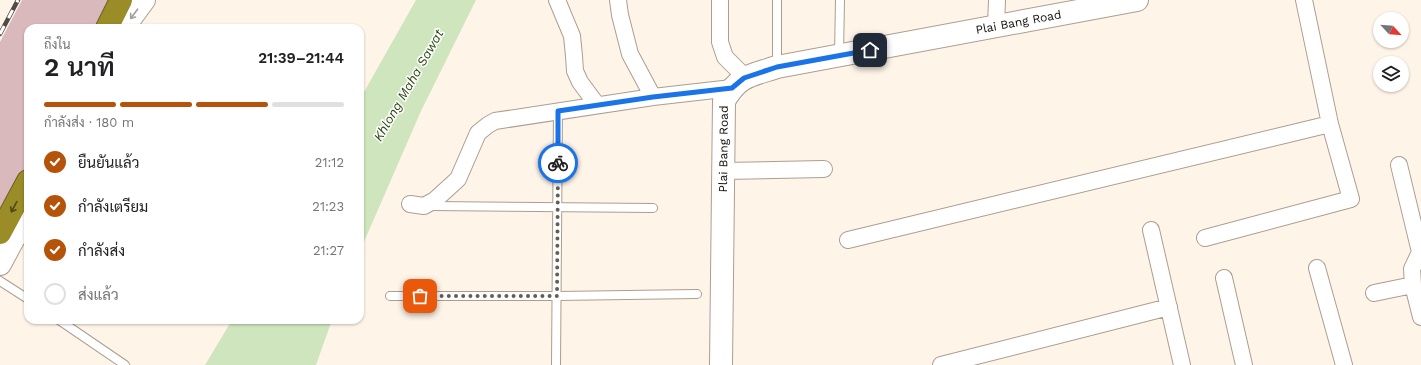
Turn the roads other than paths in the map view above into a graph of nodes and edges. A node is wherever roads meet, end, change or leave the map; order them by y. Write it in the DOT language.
graph roads {
  1 [pos="122,0"];
  2 [pos="144,0"];
  3 [pos="558,0"];
  4 [pos="618,0"];
  5 [pos="720,0"];
  6 [pos="777,0"];
  7 [pos="840,0"];
  8 [pos="997,0"];
  9 [pos="1137,0"];
  10 [pos="1304,0"];
  11 [pos="1085,5"];
  12 [pos="109,24"];
  13 [pos="127,24"];
  14 [pos="996,26"];
  15 [pos="839,56"];
  16 [pos="777,67"];
  17 [pos="738,83"];
  18 [pos="653,97"];
  19 [pos="597,105"];
  20 [pos="558,111"];
  21 [pos="1330,124"];
  22 [pos="1399,165"];
  23 [pos="824,169"];
  24 [pos="723,171"];
  25 [pos="24,198"];
  26 [pos="417,205"];
  27 [pos="557,207"];
  28 [pos="653,208"];
  29 [pos="24,220"];
  30 [pos="1151,230"];
  31 [pos="15,237"];
  32 [pos="1205,238"];
  33 [pos="848,240"];
  34 [pos="0,264"];
  35 [pos="1317,268"];
  36 [pos="1224,278"];
  37 [pos="0,281"];
  38 [pos="1413,285"];
  39 [pos="1374,293"];
  40 [pos="697,294"];
  41 [pos="24,296"];
  42 [pos="390,296"];
  43 [pos="557,296"];
  44 [pos="1169,307"];
  45 [pos="1421,317"];
  46 [pos="65,324"];
  47 [pos="125,365"];
  48 [pos="556,365"];
  49 [pos="720,365"];
  50 [pos="942,365"];
  51 [pos="1182,365"];
  52 [pos="1244,365"];
  53 [pos="1344,365"];
  1 -- 12 [label="highway"];
  2 -- 13 [label="street, one-way"];
  3 -- 19 [label="street"];
  4 -- 18 [label="street"];
  5 -- 17 [label="street"];
  6 -- 16 [label="lane"];
  7 -- 15 [label="lane"];
  8 -- 14 [label="street"];
  9 -- 11 [label="street, Plai Bang Road"];
  10 -- 21 [label="street"];
  11 -- 14 [label="street, Plai Bang Road"];
  14 -- 15 [label="street, Plai Bang Road"];
  15 -- 16 [label="street, Plai Bang Road"];
  16 -- 17 [label="street, Plai Bang Road"];
  17 -- 18 [label="street"];
  17 -- 24 [label="street, Plai Bang Road"];
  18 -- 19 [label="street"];
  19 -- 20 [label="street"];
  20 -- 26 [label="street"];
  20 -- 27 [label="lane"];
  21 -- 32 [label="street"];
  21 -- 33 [label="street"];
  22 -- 38 [label="street"];
  23 -- 24 [label="street"];
  24 -- 49 [label="street, Plai Bang Road"];
  25 -- 31 [label="highway, one-way"];
  26 -- 27 [label="lane"];
  27 -- 28 [label="lane"];
  27 -- 43 [label="lane"];
  29 -- 31 [label="street"];
  30 -- 44 [label="street"];
  31 -- 34 [label="street"];
  35 -- 53 [label="street"];
  36 -- 52 [label="street"];
  37 -- 41 [label="lane"];
  38 -- 39 [label="street"];
  38 -- 45 [label="street"];
  40 -- 43 [label="lane"];
  42 -- 43 [label="lane"];
  43 -- 48 [label="lane"];
  44 -- 50 [label="street"];
  44 -- 51 [label="street"];
  46 -- 47 [label="lane"];
}
